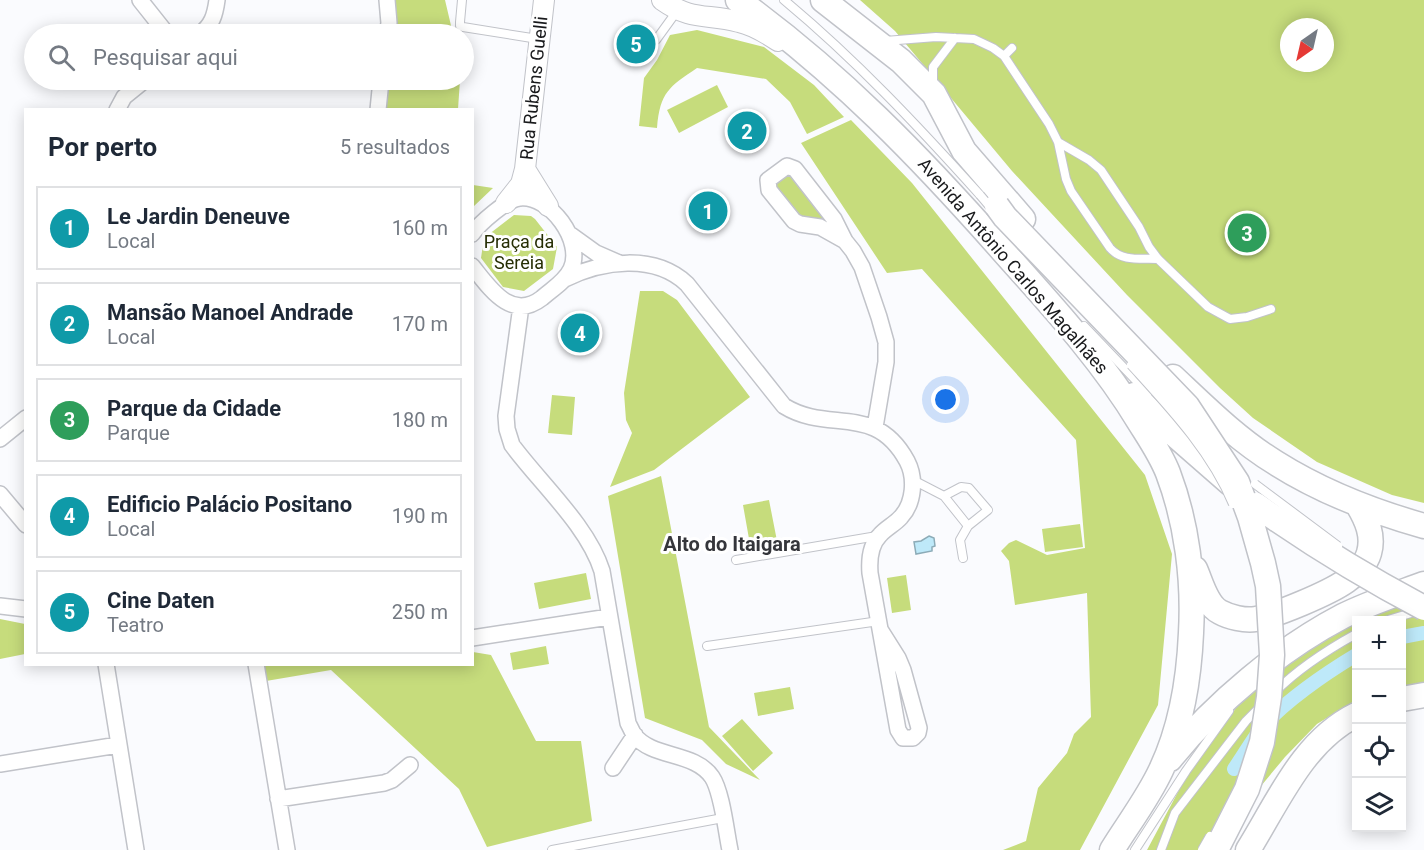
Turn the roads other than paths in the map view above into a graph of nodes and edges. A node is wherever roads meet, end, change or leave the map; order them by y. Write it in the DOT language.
graph roads {
  1 [pos="140,0"];
  2 [pos="217,0"];
  3 [pos="387,0"];
  4 [pos="462,0"];
  5 [pos="738,0"];
  6 [pos="747,0"];
  7 [pos="784,0"];
  8 [pos="823,0"];
  9 [pos="544,2"];
  10 [pos="670,5"];
  11 [pos="160,24"];
  12 [pos="211,24"];
  13 [pos="389,24"];
  14 [pos="460,24"];
  15 [pos="474,29"];
  16 [pos="955,38"];
  17 [pos="540,40"];
  18 [pos="656,40"];
  19 [pos="877,41"];
  20 [pos="812,46"];
  21 [pos="1012,48"];
  22 [pos="1004,56"];
  23 [pos="833,76"];
  24 [pos="133,90"];
  25 [pos="380,90"];
  26 [pos="934,94"];
  27 [pos="118,108"];
  28 [pos="378,108"];
  29 [pos="1058,142"];
  30 [pos="964,151"];
  31 [pos="525,169"];
  32 [pos="988,200"];
  33 [pos="506,203"];
  34 [pos="548,206"];
  35 [pos="474,232"];
  36 [pos="571,235"];
  37 [pos="845,241"];
  38 [pos="1158,259"];
  39 [pos="619,263"];
  40 [pos="474,268"];
  41 [pos="565,279"];
  42 [pos="521,306"];
  43 [pos="1271,309"];
  44 [pos="1085,313"];
  45 [pos="1075,316"];
  46 [pos="1095,341"];
  47 [pos="24,420"];
  48 [pos="875,427"];
  49 [pos="0,439"];
  50 [pos="913,480"];
  51 [pos="0,494"];
  52 [pos="944,496"];
  53 [pos="1250,501"];
  54 [pos="1358,505"];
  55 [pos="24,523"];
  56 [pos="968,526"];
  57 [pos="1424,526"];
  58 [pos="879,535"];
  59 [pos="1188,553"];
  60 [pos="1348,553"];
  61 [pos="963,558"];
  62 [pos="1358,559"];
  63 [pos="736,560"];
  64 [pos="1368,566"];
  65 [pos="1378,572"];
  66 [pos="1424,584"];
  67 [pos="1424,591"];
  68 [pos="1424,600"];
  69 [pos="0,606"];
  70 [pos="24,609"];
  71 [pos="1260,609"];
  72 [pos="1424,609"];
  73 [pos="1400,616"];
  74 [pos="609,617"];
  75 [pos="880,626"];
  76 [pos="1352,636"];
  77 [pos="474,638"];
  78 [pos="1262,640"];
  79 [pos="707,646"];
  80 [pos="1262,660"];
  81 [pos="106,666"];
  82 [pos="256,666"];
  83 [pos="1259,695"];
  84 [pos="1232,707"];
  85 [pos="1352,718"];
  86 [pos="1255,729"];
  87 [pos="635,735"];
  88 [pos="118,745"];
  89 [pos="0,764"];
  90 [pos="410,765"];
  91 [pos="612,768"];
  92 [pos="1161,771"];
  93 [pos="278,799"];
  94 [pos="723,818"];
  95 [pos="1265,824"];
  96 [pos="604,840"];
  97 [pos="1215,840"];
  98 [pos="580,847"];
  99 [pos="136,850"];
  100 [pos="287,850"];
  101 [pos="552,850"];
  102 [pos="606,850"];
  103 [pos="730,850"];
  104 [pos="1112,850"];
  105 [pos="1135,850"];
  106 [pos="1161,850"];
  107 [pos="1202,850"];
  108 [pos="1248,850"];
  109 [pos="1261,850"];
  1 -- 11 [label="street"];
  2 -- 12 [label="street"];
  3 -- 13 [label="street"];
  4 -- 14 [label="lane"];
  5 -- 23 [label="main road, Avenida Antônio Carlos Magalhães"];
  6 -- 20 [label="lane"];
  7 -- 32 [label="lane"];
  8 -- 19 [label="main road, Avenida Antônio Carlos Magalhães"];
  9 -- 17 [label="street, Rua Rubens Guelli"];
  10 -- 18 [label="lane"];
  10 -- 23 [label="street, Avenida Antônio Carlos Magalhães"];
  15 -- 17 [label="lane"];
  16 -- 19 [label="lane"];
  16 -- 22 [label="lane"];
  16 -- 26 [label="lane"];
  17 -- 31 [label="street, Rua Rubens Guelli"];
  19 -- 26 [label="main road, Avenida Antônio Carlos Magalhães"];
  21 -- 22 [label="lane"];
  22 -- 29 [label="lane"];
  23 -- 46 [label="main road, Avenida Antônio Carlos Magalhães"];
  24 -- 27 [label="street"];
  25 -- 28 [label="street"];
  26 -- 30 [label="main road, Avenida Antônio Carlos Magalhães"];
  29 -- 38 [label="lane"];
  29 -- 38 [label="lane"];
  30 -- 32 [label="main road"];
  30 -- 54 [label="main road, Avenida Antônio Carlos Magalhães"];
  31 -- 33 [label="street, Rua Rubens Guelli"];
  31 -- 34 [label="street, Rua Rubens Guelli"];
  32 -- 44 [label="lane, bridge"];
  32 -- 97 [label="main road, bridge"];
  33 -- 34 [label="street"];
  33 -- 35 [label="street"];
  34 -- 36 [label="street"];
  36 -- 39 [label="street"];
  36 -- 41 [label="street"];
  37 -- 37 [label="street"];
  37 -- 48 [label="street"];
  38 -- 43 [label="lane"];
  39 -- 41 [label="street"];
  39 -- 48 [label="street"];
  40 -- 42 [label="street"];
  41 -- 42 [label="street"];
  42 -- 74 [label="street"];
  45 -- 53 [label="lane"];
  46 -- 53 [label="main road"];
  46 -- 59 [label="main road, Avenida Antônio Carlos Magalhães"];
  47 -- 49 [label="street"];
  48 -- 50 [label="street"];
  50 -- 52 [label="lane"];
  50 -- 58 [label="street"];
  51 -- 55 [label="street"];
  52 -- 56 [label="lane"];
  52 -- 56 [label="lane"];
  53 -- 60 [label="lane, bridge"];
  53 -- 72 [label="main road, bridge"];
  54 -- 57 [label="main road, Avenida Antônio Carlos Magalhães"];
  54 -- 59 [label="main road"];
  56 -- 61 [label="lane"];
  58 -- 63 [label="lane"];
  58 -- 75 [label="street"];
  59 -- 92 [label="main road, Avenida Antônio Carlos Magalhães"];
  62 -- 64 [label="lane"];
  65 -- 68 [label="lane"];
  66 -- 92 [label="main road"];
  67 -- 80 [label="lane"];
  69 -- 70 [label="street"];
  71 -- 78 [label="lane"];
  72 -- 73 [label="lane"];
  74 -- 77 [label="street"];
  74 -- 87 [label="street"];
  75 -- 75 [label="street"];
  75 -- 79 [label="lane"];
  76 -- 106 [label="lane"];
  81 -- 88 [label="street"];
  82 -- 93 [label="street"];
  83 -- 86 [label="lane"];
  84 -- 105 [label="lane"];
  85 -- 95 [label="main road"];
  87 -- 91 [label="street"];
  87 -- 94 [label="street"];
  88 -- 89 [label="street"];
  88 -- 99 [label="street"];
  90 -- 93 [label="street"];
  92 -- 104 [label="main road, Avenida Antônio Carlos Magalhães"];
  93 -- 100 [label="street"];
  94 -- 96 [label="lane"];
  94 -- 103 [label="street"];
  95 -- 108 [label="main road"];
  95 -- 109 [label="street"];
  96 -- 98 [label="lane"];
  96 -- 102 [label="lane"];
  97 -- 107 [label="lane, bridge"];
  98 -- 101 [label="lane"];
}
